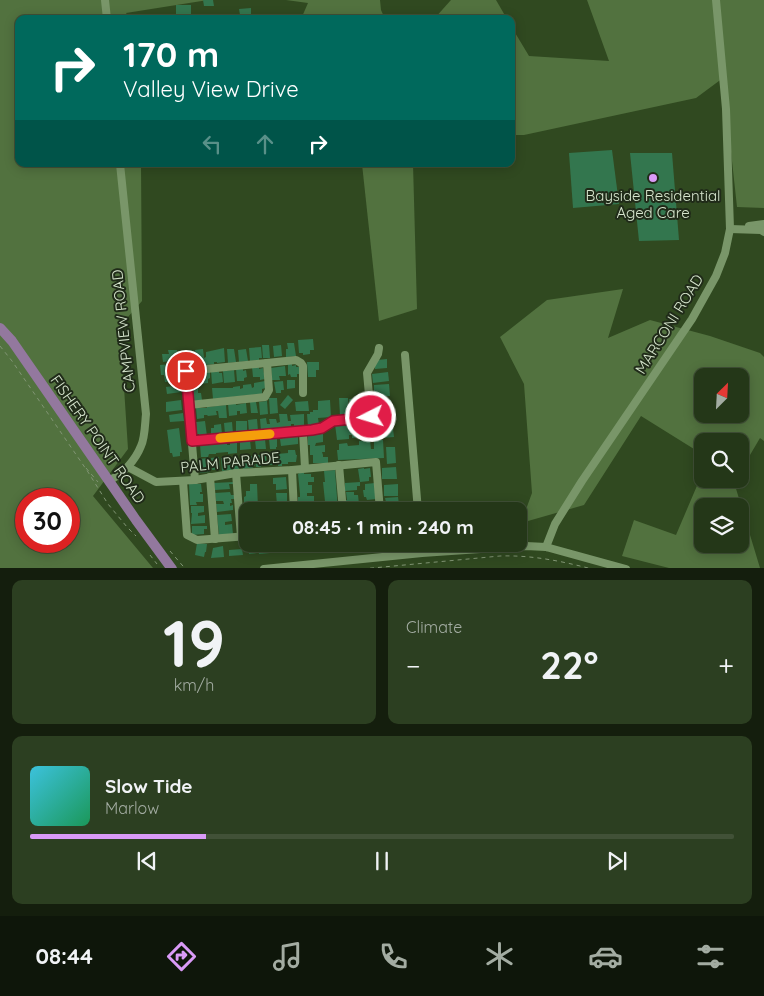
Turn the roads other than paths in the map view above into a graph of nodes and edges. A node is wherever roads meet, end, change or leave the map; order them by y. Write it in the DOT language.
graph roads {
  1 [pos="105,0"];
  2 [pos="716,0"];
  3 [pos="107,15"];
  4 [pos="120,167"];
  5 [pos="764,224"];
  6 [pos="730,229"];
  7 [pos="764,232"];
  8 [pos="0,328"];
  9 [pos="379,348"];
  10 [pos="405,355"];
  11 [pos="267,363"];
  12 [pos="303,393"];
  13 [pos="189,405"];
  14 [pos="382,416"];
  15 [pos="371,417"];
  16 [pos="303,432"];
  17 [pos="192,441"];
  18 [pos="339,465"];
  19 [pos="128,467"];
  20 [pos="305,468"];
  21 [pos="292,470"];
  22 [pos="236,473"];
  23 [pos="210,478"];
  24 [pos="109,480"];
  25 [pos="195,480"];
  26 [pos="183,481"];
  27 [pos="240,502"];
  28 [pos="294,502"];
  29 [pos="341,502"];
  30 [pos="379,502"];
  31 [pos="417,502"];
  32 [pos="239,537"];
  33 [pos="215,539"];
  34 [pos="546,547"];
  35 [pos="422,554"];
  36 [pos="172,568"];
  37 [pos="264,568"];
  38 [pos="626,568"];
  1 -- 3 [label="street"];
  2 -- 6 [label="street, MARCONI ROAD"];
  4 -- 19 [label="street, CAMPVIEW ROAD"];
  5 -- 6 [label="street"];
  6 -- 7 [label="street"];
  6 -- 34 [label="street, MARCONI ROAD"];
  8 -- 24 [label="main road, FISHERY POINT ROAD"];
  9 -- 15 [label="street"];
  10 -- 31 [label="street"];
  11 -- 12 [label="street"];
  11 -- 13 [label="street"];
  11 -- 13 [label="street"];
  13 -- 17 [label="street"];
  14 -- 15 [label="street"];
  15 -- 16 [label="street"];
  16 -- 17 [label="street"];
  16 -- 20 [label="street"];
  17 -- 25 [label="street"];
  18 -- 20 [label="street, PALM PARADE"];
  18 -- 29 [label="street"];
  18 -- 30 [label="street, PALM PARADE"];
  19 -- 24 [label="street, CAMPVIEW ROAD"];
  19 -- 26 [label="street, PALM PARADE"];
  20 -- 21 [label="street, PALM PARADE"];
  21 -- 22 [label="street, PALM PARADE"];
  21 -- 28 [label="street"];
  22 -- 23 [label="street, PALM PARADE"];
  22 -- 27 [label="street"];
  23 -- 25 [label="street, PALM PARADE"];
  23 -- 33 [label="street"];
  24 -- 36 [label="main road, FISHERY POINT ROAD"];
  25 -- 26 [label="street, PALM PARADE"];
  26 -- 33 [label="street"];
  32 -- 33 [label="street"];
  34 -- 35 [label="street"];
  34 -- 38 [label="street"];
  35 -- 37 [label="street"];
}
